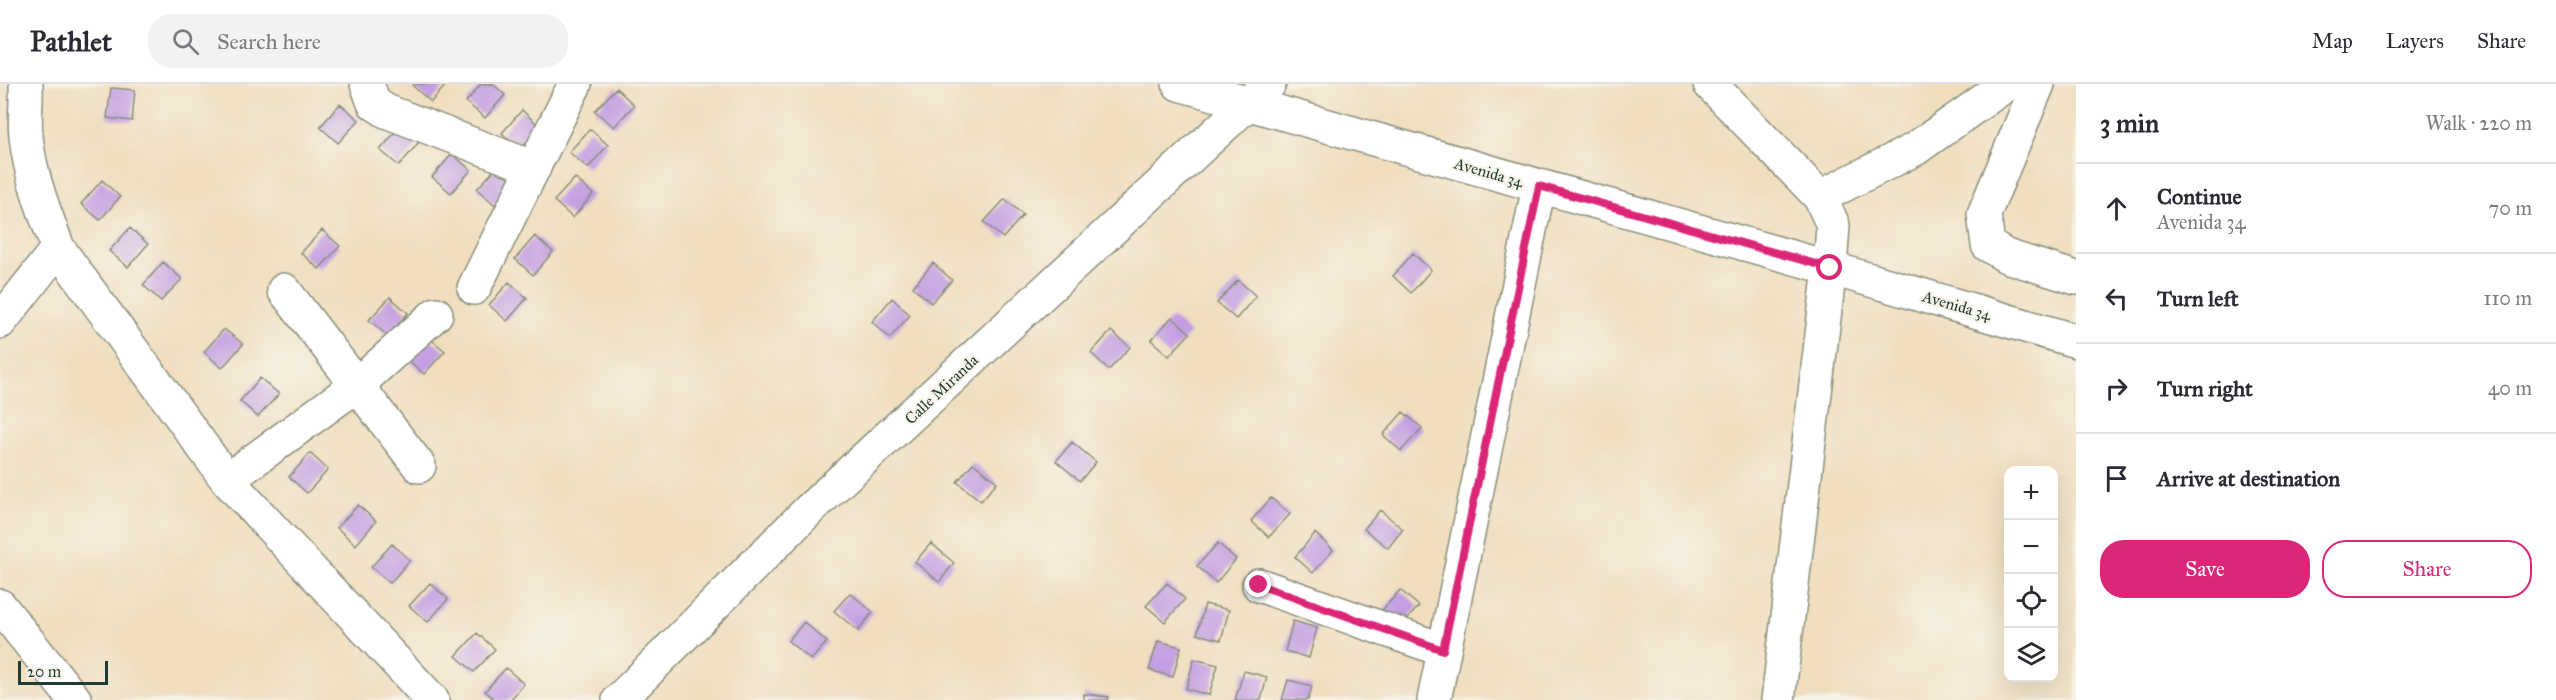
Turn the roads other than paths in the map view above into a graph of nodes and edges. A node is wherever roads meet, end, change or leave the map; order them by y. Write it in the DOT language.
graph roads {
  1 [pos="26,84"];
  2 [pos="367,84"];
  3 [pos="575,84"];
  4 [pos="1179,84"];
  5 [pos="1710,84"];
  6 [pos="2007,84"];
  7 [pos="2038,84"];
  8 [pos="1258,94"];
  9 [pos="534,168"];
  10 [pos="1539,186"];
  11 [pos="1820,197"];
  12 [pos="58,248"];
  13 [pos="1830,268"];
  14 [pos="2076,278"];
  15 [pos="474,288"];
  16 [pos="284,290"];
  17 [pos="436,314"];
  18 [pos="0,322"];
  19 [pos="2076,341"];
  20 [pos="357,385"];
  21 [pos="419,466"];
  22 [pos="227,480"];
  23 [pos="1259,585"];
  24 [pos="0,606"];
  25 [pos="1443,650"];
  26 [pos="75,700"];
  27 [pos="432,700"];
  28 [pos="619,700"];
  29 [pos="1434,700"];
  30 [pos="1778,700"];
  1 -- 12 [label="street"];
  2 -- 9 [label="street"];
  3 -- 9 [label="street"];
  4 -- 8 [label="street, Avenida 34"];
  5 -- 11 [label="street"];
  6 -- 11 [label="street"];
  7 -- 14 [label="street"];
  8 -- 10 [label="street, Avenida 34"];
  8 -- 28 [label="street, Calle Miranda"];
  9 -- 15 [label="street"];
  10 -- 13 [label="street, Avenida 34"];
  10 -- 25 [label="street"];
  11 -- 13 [label="street"];
  12 -- 18 [label="street"];
  12 -- 22 [label="street"];
  13 -- 19 [label="street, Avenida 34"];
  13 -- 30 [label="street"];
  16 -- 20 [label="street"];
  17 -- 20 [label="street"];
  20 -- 21 [label="street"];
  20 -- 22 [label="street"];
  22 -- 27 [label="street"];
  23 -- 25 [label="street"];
  24 -- 26 [label="street"];
  25 -- 29 [label="street"];
}
